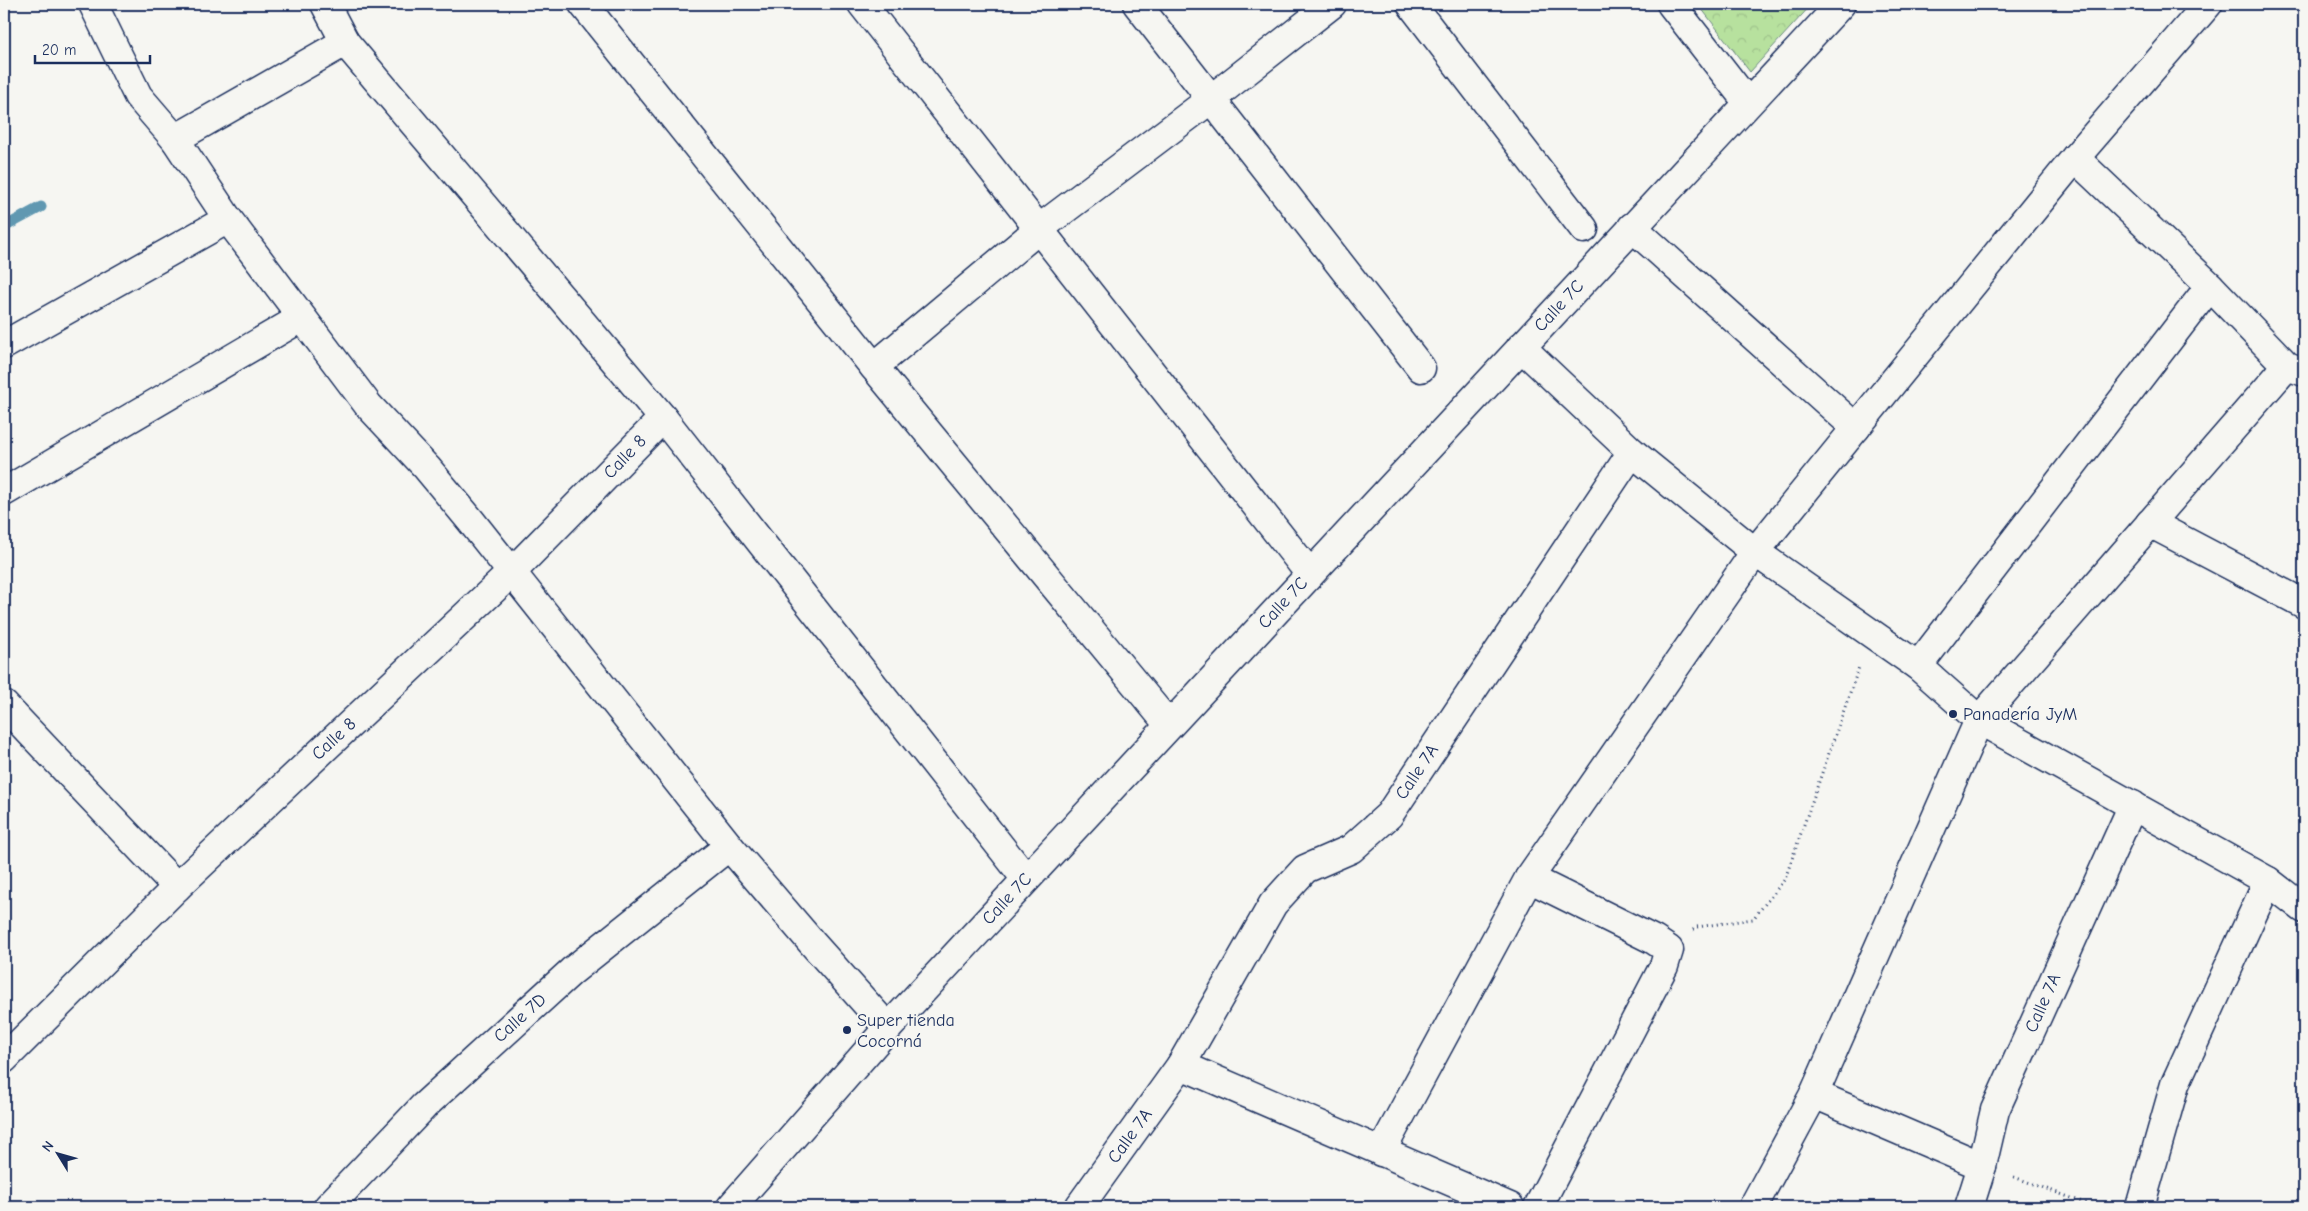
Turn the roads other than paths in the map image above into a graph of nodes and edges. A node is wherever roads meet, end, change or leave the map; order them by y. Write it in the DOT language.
graph roads {
  1 [pos="93,4"];
  2 [pos="325,4"];
  3 [pos="583,4"];
  4 [pos="862,4"];
  5 [pos="1137,4"];
  6 [pos="1332,4"];
  7 [pos="1411,4"];
  8 [pos="1671,4"];
  9 [pos="1841,4"];
  10 [pos="2208,4"];
  11 [pos="345,42"];
  12 [pos="1211,98"];
  13 [pos="1748,103"];
  14 [pos="175,139"];
  15 [pos="2075,158"];
  16 [pos="228,219"];
  17 [pos="1040,228"];
  18 [pos="1632,228"];
  19 [pos="1584,229"];
  20 [pos="2210,286"];
  21 [pos="301,318"];
  22 [pos="4,345"];
  23 [pos="1521,347"];
  24 [pos="874,367"];
  25 [pos="1421,368"];
  26 [pos="2295,369"];
  27 [pos="663,418"];
  28 [pos="1856,428"];
  29 [pos="1632,452"];
  30 [pos="4,492"];
  31 [pos="2150,523"];
  32 [pos="1755,552"];
  33 [pos="512,572"];
  34 [pos="1310,574"];
  35 [pos="2304,604"];
  36 [pos="1918,666"];
  37 [pos="4,705"];
  38 [pos="1979,720"];
  39 [pos="1168,726"];
  40 [pos="2133,805"];
  41 [pos="729,846"];
  42 [pos="1529,878"];
  43 [pos="1026,879"];
  44 [pos="2268,881"];
  45 [pos="177,887"];
  46 [pos="2304,909"];
  47 [pos="888,1028"];
  48 [pos="4,1059"];
  49 [pos="1181,1065"];
  50 [pos="1814,1094"];
  51 [pos="1381,1152"];
  52 [pos="1982,1166"];
  53 [pos="1474,1200"];
  54 [pos="328,1207"];
  55 [pos="731,1207"];
  56 [pos="1079,1207"];
  57 [pos="1510,1207"];
  58 [pos="1538,1207"];
  59 [pos="1753,1207"];
  60 [pos="1969,1207"];
  61 [pos="2140,1207"];
  1 -- 14 [label="street"];
  2 -- 11 [label="street"];
  3 -- 24 [label="street"];
  4 -- 17 [label="street"];
  5 -- 12 [label="street"];
  6 -- 12 [label="street"];
  7 -- 19 [label="street"];
  8 -- 13 [label="street"];
  9 -- 13 [label="street, Calle 7C"];
  10 -- 15 [label="street"];
  11 -- 14 [label="street"];
  11 -- 27 [label="street"];
  12 -- 17 [label="street"];
  12 -- 25 [label="street"];
  13 -- 18 [label="street, Calle 7C"];
  14 -- 16 [label="street"];
  15 -- 20 [label="street"];
  15 -- 28 [label="street"];
  16 -- 21 [label="street"];
  16 -- 22 [label="street"];
  17 -- 24 [label="street"];
  17 -- 34 [label="street"];
  18 -- 23 [label="street, Calle 7C"];
  18 -- 28 [label="street"];
  20 -- 26 [label="street"];
  20 -- 36 [label="street"];
  21 -- 30 [label="street"];
  21 -- 33 [label="street"];
  23 -- 29 [label="street"];
  23 -- 34 [label="street, Calle 7C"];
  24 -- 39 [label="street"];
  26 -- 31 [label="street"];
  27 -- 33 [label="street, Calle 8"];
  27 -- 43 [label="street"];
  28 -- 32 [label="street"];
  29 -- 32 [label="street"];
  29 -- 49 [label="street, Calle 7A"];
  31 -- 35 [label="street"];
  31 -- 38 [label="street"];
  32 -- 36 [label="street"];
  32 -- 42 [label="street"];
  33 -- 41 [label="street"];
  33 -- 45 [label="street, Calle 8"];
  34 -- 39 [label="street, Calle 7C"];
  36 -- 38 [label="street"];
  37 -- 45 [label="street"];
  38 -- 40 [label="street"];
  38 -- 50 [label="street"];
  39 -- 43 [label="street, Calle 7C"];
  40 -- 44 [label="street"];
  40 -- 52 [label="street, Calle 7A"];
  41 -- 47 [label="street"];
  41 -- 54 [label="street, Calle 7D"];
  42 -- 51 [label="street"];
  42 -- 58 [label="street"];
  43 -- 47 [label="street, Calle 7C"];
  44 -- 46 [label="street"];
  44 -- 61 [label="street"];
  45 -- 48 [label="street, Calle 8"];
  47 -- 55 [label="street, Calle 7C"];
  49 -- 51 [label="street"];
  49 -- 56 [label="street, Calle 7A"];
  50 -- 52 [label="street"];
  50 -- 59 [label="street"];
  51 -- 53 [label="street"];
  52 -- 60 [label="street, Calle 7A"];
  53 -- 57 [label="street"];
}
